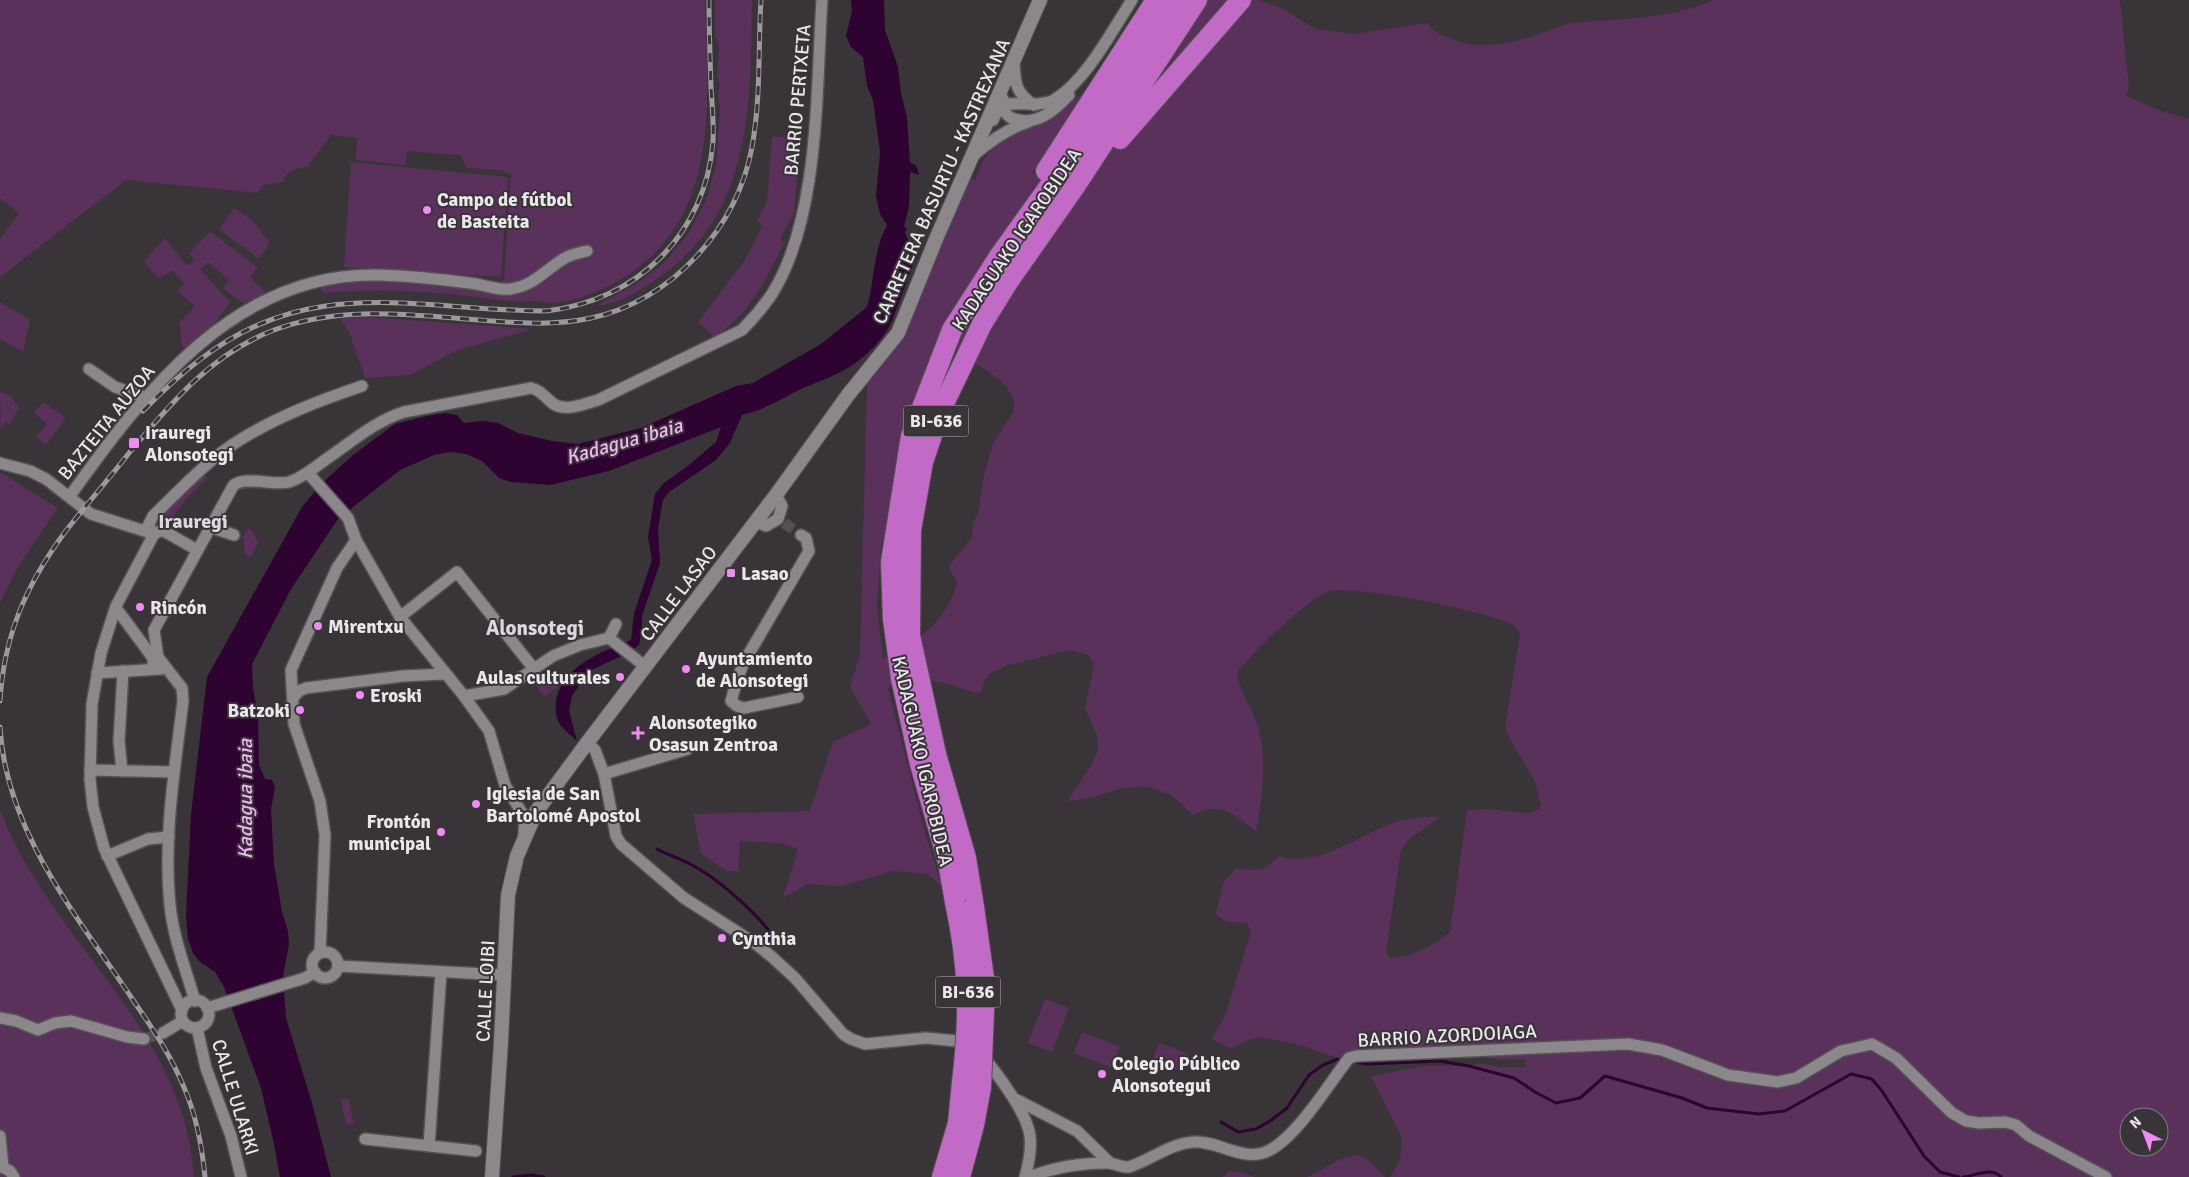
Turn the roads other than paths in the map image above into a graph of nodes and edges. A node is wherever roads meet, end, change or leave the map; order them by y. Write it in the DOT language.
graph roads {
  1 [pos="822,0"];
  2 [pos="1040,0"];
  3 [pos="1132,0"];
  4 [pos="1156,0"];
  5 [pos="1178,0"];
  6 [pos="1197,0"];
  7 [pos="1241,0"];
  8 [pos="1014,62"];
  9 [pos="1082,73"];
  10 [pos="1034,105"];
  11 [pos="1003,106"];
  12 [pos="1028,122"];
  13 [pos="972,156"];
  14 [pos="1074,188"];
  15 [pos="587,251"];
  16 [pos="952,330"];
  17 [pos="89,369"];
  18 [pos="362,386"];
  19 [pos="848,395"];
  20 [pos="144,398"];
  21 [pos="0,464"];
  22 [pos="311,477"];
  23 [pos="776,495"];
  24 [pos="70,496"];
  25 [pos="756,522"];
  26 [pos="210,528"];
  27 [pos="154,534"];
  28 [pos="234,535"];
  29 [pos="801,535"];
  30 [pos="356,540"];
  31 [pos="197,550"];
  32 [pos="366,559"];
  33 [pos="343,560"];
  34 [pos="116,608"];
  35 [pos="400,617"];
  36 [pos="616,624"];
  37 [pos="154,630"];
  38 [pos="609,638"];
  39 [pos="139,639"];
  40 [pos="431,656"];
  41 [pos="646,667"];
  42 [pos="154,669"];
  43 [pos="168,669"];
  44 [pos="534,669"];
  45 [pos="124,671"];
  46 [pos="97,673"];
  47 [pos="444,674"];
  48 [pos="420,675"];
  49 [pos="291,677"];
  50 [pos="306,688"];
  51 [pos="464,696"];
  52 [pos="798,697"];
  53 [pos="293,698"];
  54 [pos="587,743"];
  55 [pos="688,749"];
  56 [pos="90,770"];
  57 [pos="122,770"];
  58 [pos="174,772"];
  59 [pos="604,774"];
  60 [pos="526,813"];
  61 [pos="170,837"];
  62 [pos="108,856"];
  63 [pos="965,905"];
  64 [pos="320,953"];
  65 [pos="338,966"];
  66 [pos="441,972"];
  67 [pos="488,974"];
  68 [pos="504,974"];
  69 [pos="310,975"];
  70 [pos="503,999"];
  71 [pos="195,1001"];
  72 [pos="212,1007"];
  73 [pos="182,1016"];
  74 [pos="0,1018"];
  75 [pos="197,1028"];
  76 [pos="164,1032"];
  77 [pos="144,1039"];
  78 [pos="971,1085"];
  79 [pos="1013,1098"];
  80 [pos="0,1136"];
  81 [pos="365,1139"];
  82 [pos="429,1146"];
  83 [pos="476,1151"];
  84 [pos="1110,1163"];
  85 [pos="2,1167"];
  86 [pos="14,1177"];
  87 [pos="241,1177"];
  88 [pos="492,1177"];
  89 [pos="942,1177"];
  90 [pos="960,1177"];
  91 [pos="1024,1177"];
  92 [pos="1029,1177"];
  93 [pos="2106,1177"];
  1 -- 22 [label="street, BARRIO PERTXETA"];
  2 -- 8 [label="street, CARRETERA BASURTU - KASTREXANA"];
  3 -- 9 [label="street"];
  4 -- 16 [label="highway"];
  5 -- 16 [label="highway, KADAGUAKO IGAROBIDEA / BI-636"];
  6 -- 14 [label="highway, KADAGUAKO IGAROBIDEA / BI-636"];
  7 -- 14 [label="highway"];
  8 -- 10 [label="street"];
  8 -- 11 [label="street"];
  8 -- 13 [label="street, CARRETERA BASURTU - KASTREXANA"];
  9 -- 10 [label="street"];
  9 -- 12 [label="street"];
  10 -- 11 [label="street"];
  11 -- 12 [label="street"];
  11 -- 13 [label="street"];
  12 -- 13 [label="street"];
  13 -- 19 [label="street, CARRETERA BASURTU - KASTREXANA"];
  14 -- 63 [label="highway, KADAGUAKO IGAROBIDEA / BI-636"];
  15 -- 20 [label="street, BAZTEITA AUZOA"];
  16 -- 63 [label="highway, KADAGUAKO IGAROBIDEA / BI-636"];
  17 -- 20 [label="street"];
  18 -- 27 [label="street"];
  19 -- 23 [label="street, CALLE LASAO"];
  20 -- 24 [label="street, BAZTEITA AUZOA"];
  21 -- 24 [label="street"];
  22 -- 26 [label="street, BARRIO PERTXETA"];
  22 -- 30 [label="street"];
  23 -- 25 [label="street, CALLE LASAO"];
  23 -- 25 [label="street"];
  24 -- 27 [label="street, BAZTEITA AUZOA"];
  25 -- 41 [label="street, CALLE LASAO"];
  26 -- 28 [label="street"];
  26 -- 31 [label="street"];
  27 -- 31 [label="street, BAZTEITA AUZOA"];
  27 -- 34 [label="street"];
  29 -- 52 [label="street"];
  30 -- 32 [label="street"];
  30 -- 33 [label="street"];
  31 -- 37 [label="street"];
  32 -- 33 [label="street"];
  32 -- 35 [label="street"];
  33 -- 49 [label="street"];
  34 -- 39 [label="street"];
  34 -- 46 [label="street"];
  35 -- 40 [label="street"];
  35 -- 44 [label="street"];
  36 -- 38 [label="street"];
  37 -- 39 [label="street"];
  37 -- 43 [label="street"];
  38 -- 41 [label="street"];
  38 -- 44 [label="street"];
  39 -- 42 [label="street"];
  40 -- 47 [label="street"];
  40 -- 48 [label="street"];
  41 -- 54 [label="street, CALLE LASAO"];
  42 -- 43 [label="street"];
  42 -- 45 [label="street"];
  43 -- 58 [label="street"];
  44 -- 51 [label="street"];
  45 -- 46 [label="street"];
  45 -- 57 [label="street"];
  46 -- 56 [label="street"];
  47 -- 48 [label="street"];
  47 -- 51 [label="street"];
  48 -- 50 [label="street"];
  49 -- 50 [label="street"];
  49 -- 53 [label="street"];
  50 -- 53 [label="street"];
  51 -- 60 [label="street"];
  53 -- 64 [label="street"];
  54 -- 59 [label="street"];
  54 -- 60 [label="street, CALLE LASAO"];
  55 -- 59 [label="street"];
  56 -- 57 [label="street"];
  56 -- 62 [label="street"];
  57 -- 58 [label="street"];
  58 -- 61 [label="street"];
  59 -- 79 [label="street"];
  60 -- 68 [label="street, CALLE LOIBI"];
  61 -- 62 [label="street"];
  61 -- 71 [label="street"];
  62 -- 73 [label="street"];
  63 -- 78 [label="highway, KADAGUAKO IGAROBIDEA / BI-636, bridge"];
  64 -- 65 [label="street"];
  64 -- 69 [label="street"];
  65 -- 66 [label="street"];
  65 -- 69 [label="street"];
  66 -- 67 [label="street"];
  66 -- 82 [label="street"];
  67 -- 68 [label="street"];
  67 -- 70 [label="street"];
  68 -- 70 [label="street, CALLE LOIBI"];
  69 -- 72 [label="street"];
  70 -- 88 [label="street, CALLE LOIBI"];
  71 -- 72 [label="street"];
  71 -- 73 [label="street"];
  72 -- 75 [label="street"];
  73 -- 75 [label="street"];
  73 -- 76 [label="street"];
  74 -- 77 [label="street"];
  75 -- 87 [label="street, CALLE ULARKI"];
  78 -- 89 [label="highway, KADAGUAKO IGAROBIDEA / BI-636"];
  78 -- 90 [label="highway, KADAGUAKO IGAROBIDEA / BI-636"];
  79 -- 84 [label="street"];
  79 -- 91 [label="street"];
  80 -- 85 [label="street"];
  81 -- 82 [label="street"];
  82 -- 83 [label="street"];
  84 -- 92 [label="street, BARRIO AZORDOIAGA"];
  84 -- 93 [label="street, BARRIO AZORDOIAGA"];
  85 -- 86 [label="street"];
}
